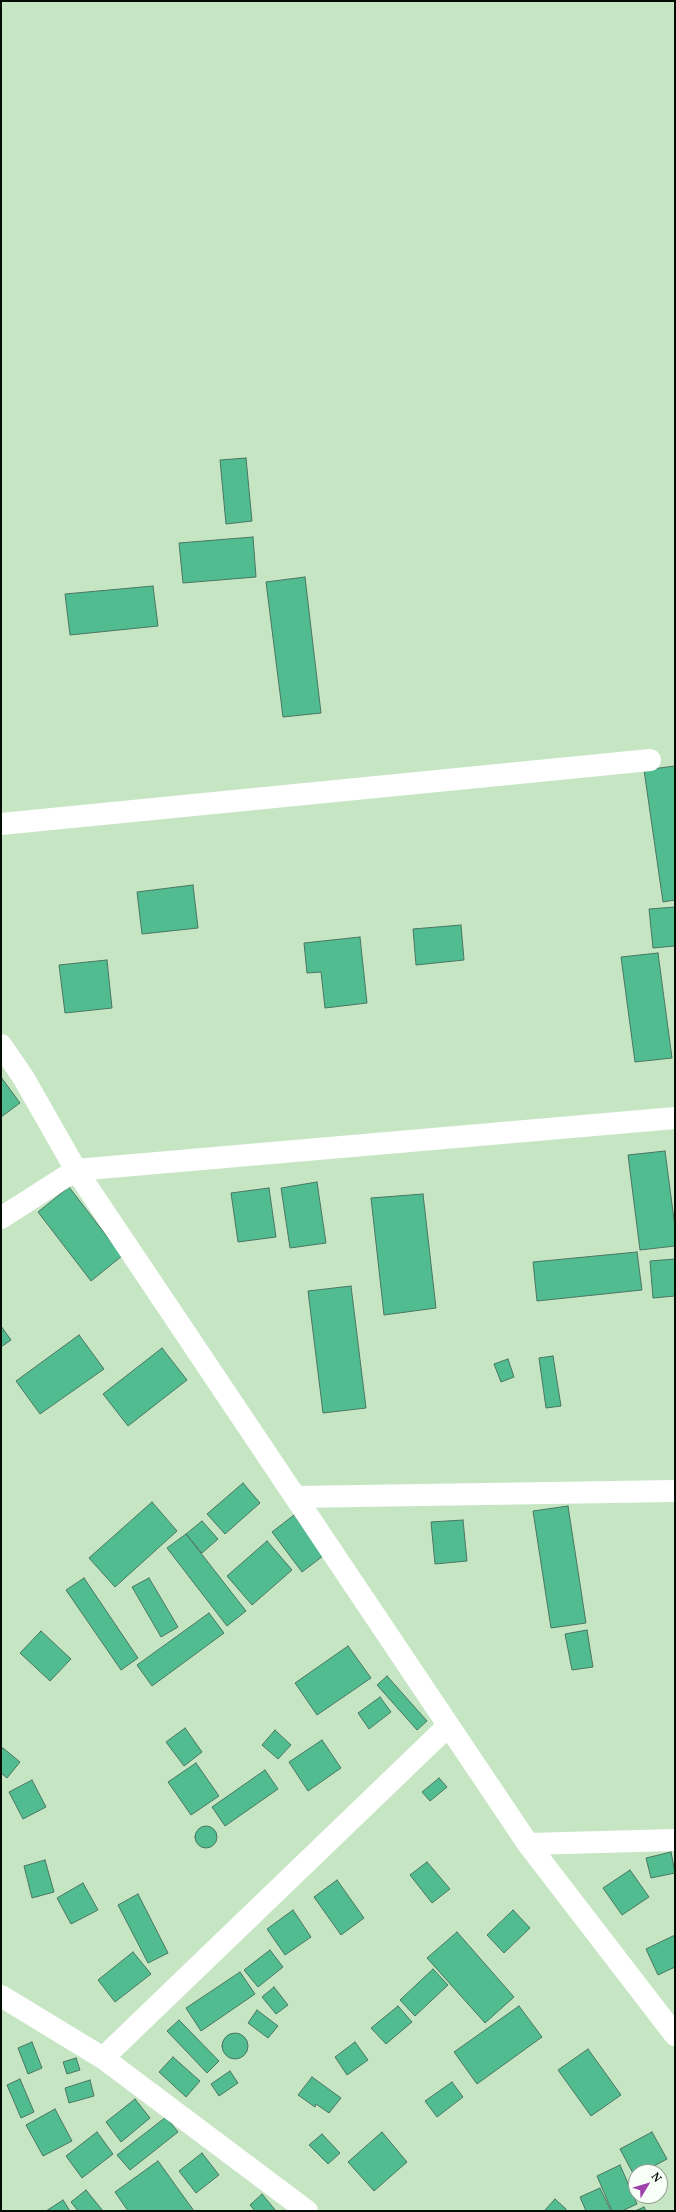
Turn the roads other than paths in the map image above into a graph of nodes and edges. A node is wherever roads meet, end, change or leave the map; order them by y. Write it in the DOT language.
graph roads {
  1 [pos="650,760"];
  2 [pos="1,824"];
  3 [pos="1,1045"];
  4 [pos="675,1118"];
  5 [pos="76,1170"];
  6 [pos="1,1218"];
  7 [pos="675,1491"];
  8 [pos="295,1497"];
  9 [pos="448,1726"];
  10 [pos="675,1840"];
  11 [pos="528,1844"];
  12 [pos="1,1996"];
  13 [pos="675,2035"];
  14 [pos="103,2058"];
  15 [pos="307,2211"];
  1 -- 2 [label="street"];
  3 -- 5 [label="street"];
  4 -- 5 [label="street"];
  5 -- 6 [label="street"];
  5 -- 8 [label="street"];
  7 -- 8 [label="street"];
  8 -- 9 [label="street"];
  9 -- 11 [label="street"];
  9 -- 14 [label="street"];
  10 -- 11 [label="street"];
  11 -- 13 [label="street"];
  12 -- 14 [label="street"];
  14 -- 15 [label="street"];
}
